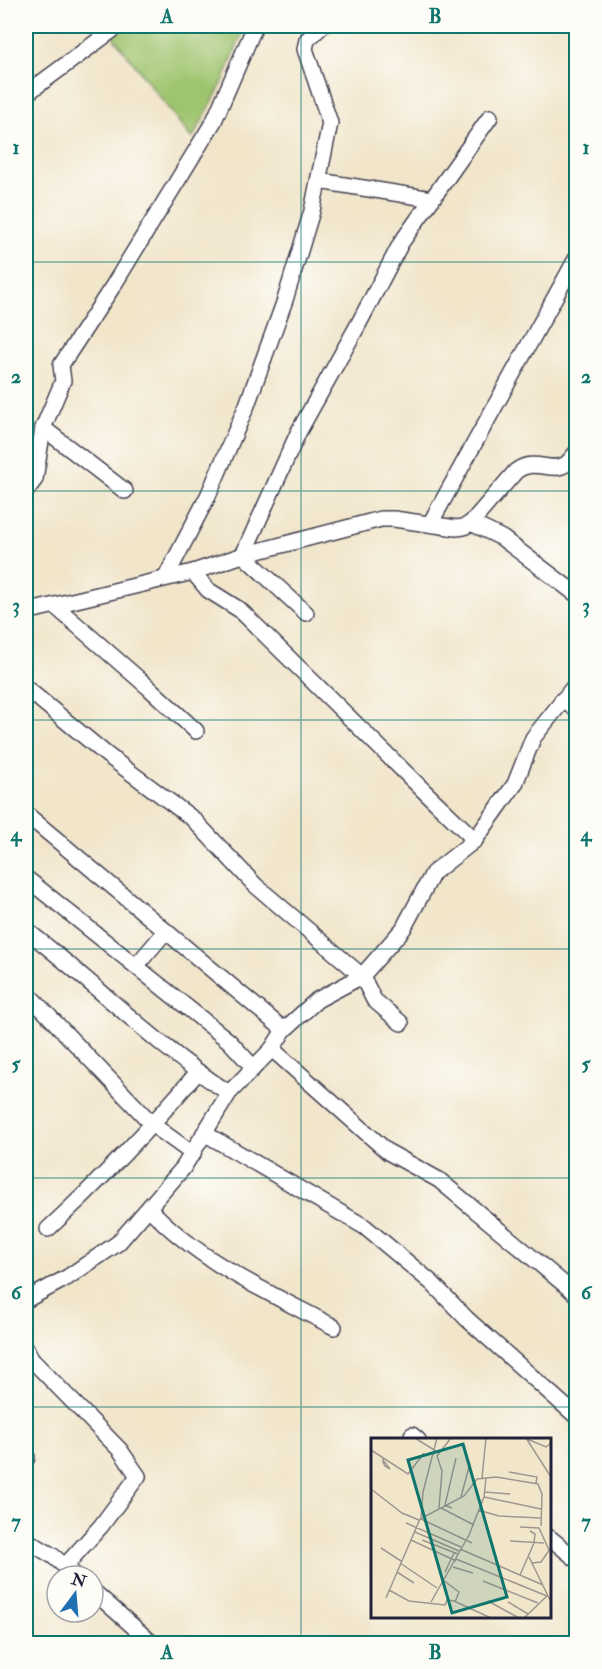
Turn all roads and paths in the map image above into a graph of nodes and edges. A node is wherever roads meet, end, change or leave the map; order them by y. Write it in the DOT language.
graph roads {
  1 [pos="118,26"];
  2 [pos="255,26"];
  3 [pos="322,26"];
  4 [pos="26,94"];
  5 [pos="490,117"];
  6 [pos="319,182"];
  7 [pos="432,199"];
  8 [pos="576,259"];
  9 [pos="42,428"];
  10 [pos="576,453"];
  11 [pos="26,491"];
  12 [pos="125,491"];
  13 [pos="471,523"];
  14 [pos="430,524"];
  15 [pos="243,555"];
  16 [pos="193,572"];
  17 [pos="166,577"];
  18 [pos="576,594"];
  19 [pos="55,606"];
  20 [pos="26,612"];
  21 [pos="306,613"];
  22 [pos="576,684"];
  23 [pos="26,688"];
  24 [pos="562,700"];
  25 [pos="576,709"];
  26 [pos="196,732"];
  27 [pos="26,814"];
  28 [pos="476,840"];
  29 [pos="26,878"];
  30 [pos="26,930"];
  31 [pos="166,931"];
  32 [pos="136,966"];
  33 [pos="362,976"];
  34 [pos="26,992"];
  35 [pos="401,1023"];
  36 [pos="284,1030"];
  37 [pos="272,1049"];
  38 [pos="253,1067"];
  39 [pos="197,1073"];
  40 [pos="229,1093"];
  41 [pos="153,1125"];
  42 [pos="204,1132"];
  43 [pos="193,1154"];
  44 [pos="149,1208"];
  45 [pos="48,1229"];
  46 [pos="576,1294"];
  47 [pos="26,1300"];
  48 [pos="334,1327"];
  49 [pos="26,1348"];
  50 [pos="576,1416"];
  51 [pos="26,1540"];
  52 [pos="551,1540"];
  53 [pos="576,1559"];
  54 [pos="62,1564"];
  55 [pos="75,1564"];
  56 [pos="105,1603"];
  57 [pos="142,1640"];
  1 -- 4 [label="street"];
  2 -- 9 [label="street"];
  3 -- 6 [label="street"];
  5 -- 7 [label="street"];
  6 -- 7 [label="street"];
  6 -- 17 [label="street"];
  7 -- 15 [label="street"];
  8 -- 14 [label="street"];
  9 -- 11 [label="street"];
  9 -- 12 [label="street"];
  10 -- 13 [label="street"];
  13 -- 14 [label="street"];
  13 -- 18 [label="street"];
  14 -- 15 [label="street"];
  15 -- 16 [label="street"];
  15 -- 21 [label="street"];
  16 -- 17 [label="street"];
  16 -- 28 [label="street"];
  17 -- 19 [label="street"];
  19 -- 20 [label="street"];
  19 -- 26 [label="street"];
  22 -- 24 [label="street"];
  23 -- 33 [label="street"];
  24 -- 25 [label="street"];
  24 -- 28 [label="street"];
  27 -- 31 [label="street"];
  28 -- 33 [label="street"];
  29 -- 32 [label="street"];
  30 -- 39 [label="street"];
  31 -- 32 [label="street"];
  31 -- 36 [label="street"];
  32 -- 38 [label="street"];
  33 -- 35 [label="street"];
  33 -- 36 [label="street"];
  34 -- 41 [label="street"];
  36 -- 37 [label="street"];
  37 -- 38 [label="street"];
  37 -- 46 [label="street"];
  38 -- 40 [label="street"];
  39 -- 40 [label="street"];
  39 -- 41 [label="street"];
  40 -- 42 [label="street"];
  41 -- 43 [label="street"];
  41 -- 45 [label="street"];
  42 -- 43 [label="street"];
  42 -- 50 [label="street"];
  43 -- 44 [label="street"];
  44 -- 47 [label="street"];
  44 -- 48 [label="street"];
  49 -- 55 [label="street"];
  51 -- 54 [label="street"];
  52 -- 53 [label="street"];
  56 -- 57 [label="street"];
}
